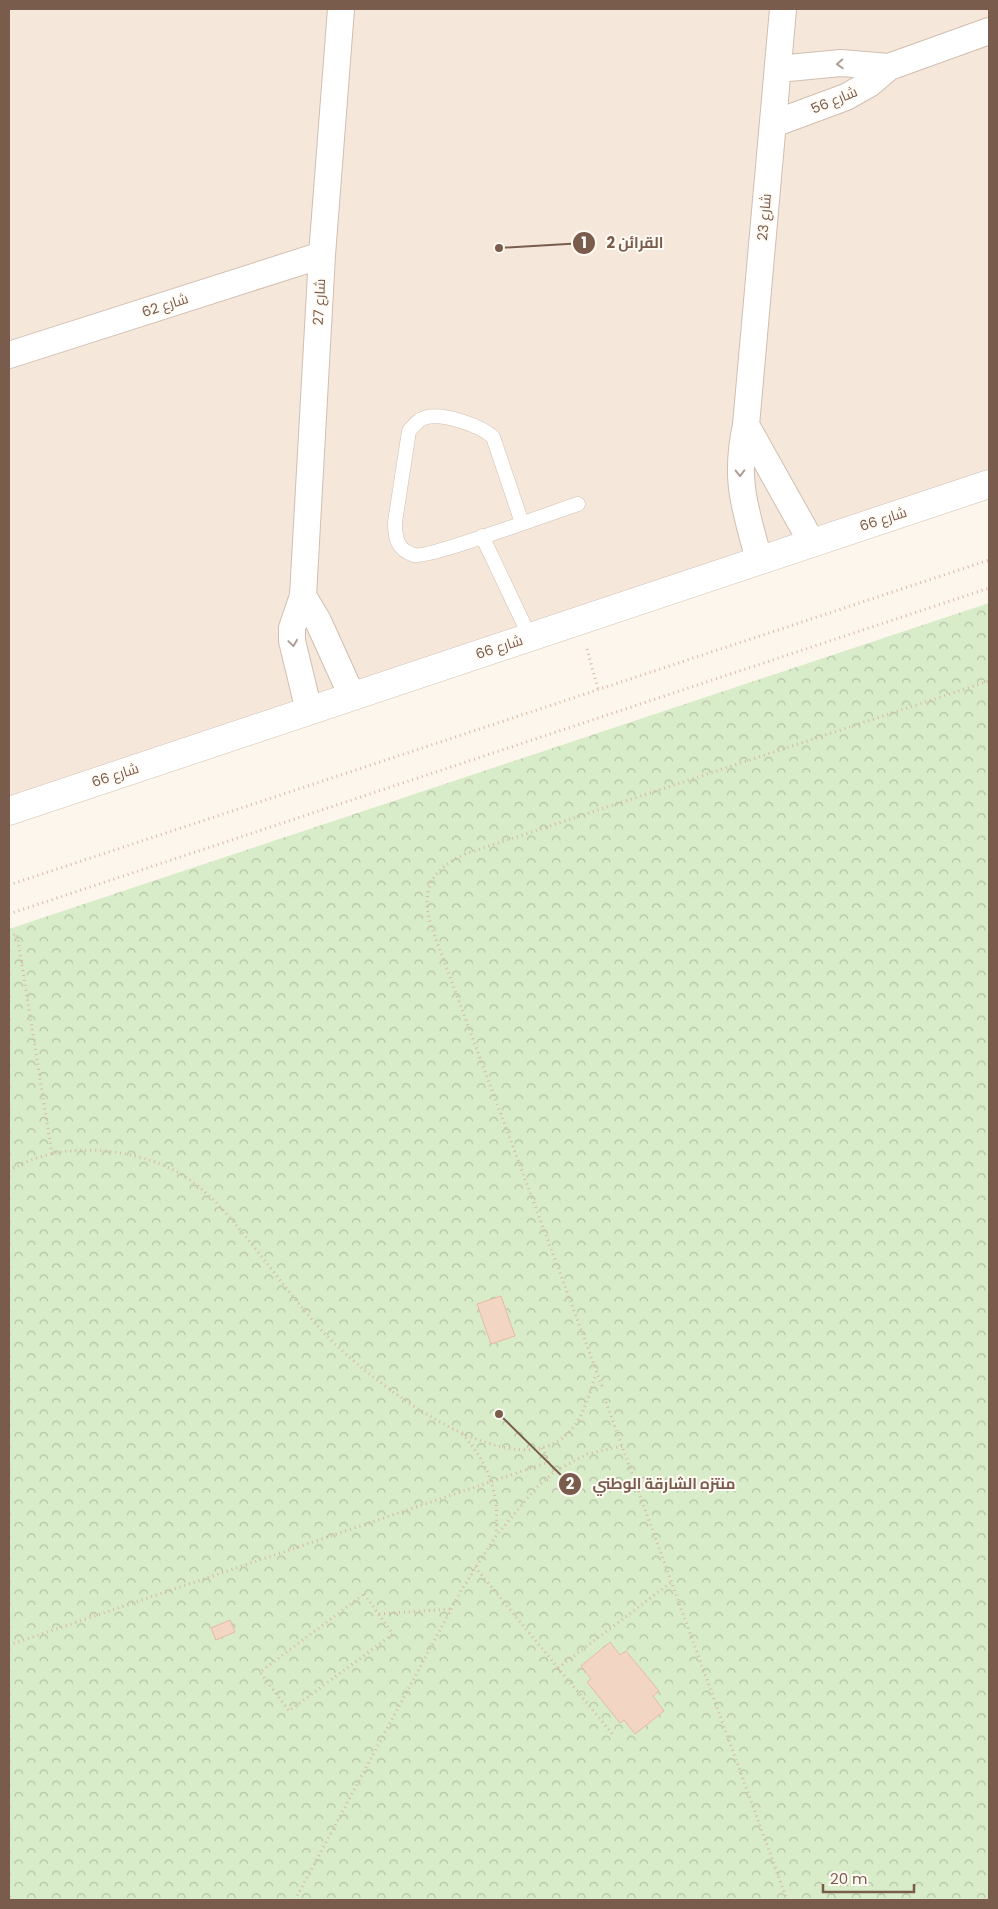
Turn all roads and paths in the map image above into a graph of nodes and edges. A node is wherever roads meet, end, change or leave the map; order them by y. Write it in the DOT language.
graph roads {
  1 [pos="341,9"];
  2 [pos="782,9"];
  3 [pos="989,31"];
  4 [pos="889,67"];
  5 [pos="778,69"];
  6 [pos="773,124"];
  7 [pos="322,255"];
  8 [pos="9,355"];
  9 [pos="746,425"];
  10 [pos="989,484"];
  11 [pos="578,504"];
  12 [pos="522,523"];
  13 [pos="482,536"];
  14 [pos="812,543"];
  15 [pos="759,560"];
  16 [pos="989,560"];
  17 [pos="989,588"];
  18 [pos="303,596"];
  19 [pos="580,620"];
  20 [pos="530,637"];
  21 [pos="989,681"];
  22 [pos="598,689"];
  23 [pos="352,696"];
  24 [pos="309,711"];
  25 [pos="9,811"];
  26 [pos="9,885"];
  27 [pos="9,914"];
  28 [pos="9,936"];
  29 [pos="52,1154"];
  30 [pos="9,1171"];
  31 [pos="597,1373"];
  32 [pos="602,1386"];
  33 [pos="606,1402"];
  34 [pos="460,1432"];
  35 [pos="623,1446"];
  36 [pos="542,1448"];
  37 [pos="549,1462"];
  38 [pos="554,1472"];
  39 [pos="493,1482"];
  40 [pos="496,1536"];
  41 [pos="475,1567"];
  42 [pos="673,1581"];
  43 [pos="452,1609"];
  44 [pos="379,1614"];
  45 [pos="9,1645"];
  46 [pos="558,1668"];
  47 [pos="614,1736"];
  48 [pos="294,1900"];
  49 [pos="787,1900"];
  1 -- 7 [label="street, شارع 27"];
  2 -- 5 [label="street, شارع 23"];
  3 -- 4 [label="street, شارع 56"];
  4 -- 5 [label="street, شارع 56, one-way"];
  4 -- 6 [label="street, شارع 56"];
  5 -- 6 [label="street, شارع 23"];
  6 -- 9 [label="street, شارع 23"];
  7 -- 8 [label="street, شارع 62"];
  7 -- 18 [label="street, شارع 27"];
  9 -- 14 [label="street"];
  9 -- 15 [label="street, شارع 23, one-way"];
  10 -- 14 [label="street, شارع 66"];
  11 -- 12 [label="lane"];
  12 -- 13 [label="lane"];
  12 -- 13 [label="lane"];
  13 -- 20 [label="lane"];
  14 -- 15 [label="street, شارع 66"];
  15 -- 19 [label="street, شارع 66"];
  16 -- 22 [label="path"];
  17 -- 27 [label="path"];
  18 -- 23 [label="street"];
  18 -- 24 [label="street, شارع 27, one-way"];
  19 -- 20 [label="street, شارع 66"];
  19 -- 22 [label="path"];
  20 -- 23 [label="street, شارع 66"];
  21 -- 31 [label="path"];
  22 -- 26 [label="path"];
  23 -- 24 [label="street, شارع 66"];
  24 -- 25 [label="street, شارع 66"];
  28 -- 29 [label="path"];
  29 -- 30 [label="path"];
  29 -- 34 [label="path"];
  31 -- 32 [label="path"];
  31 -- 36 [label="path"];
  33 -- 35 [label="path"];
  34 -- 36 [label="path"];
  34 -- 39 [label="path"];
  35 -- 38 [label="path"];
  35 -- 42 [label="path"];
  36 -- 37 [label="path"];
  37 -- 38 [label="path"];
  37 -- 39 [label="path"];
  38 -- 40 [label="path"];
  39 -- 40 [label="path"];
  39 -- 45 [label="path"];
  40 -- 41 [label="path"];
  41 -- 43 [label="path"];
  41 -- 46 [label="path"];
  42 -- 46 [label="path"];
  42 -- 49 [label="path"];
  43 -- 44 [label="path"];
  43 -- 48 [label="path"];
  44 -- 44 [label="path"];
  46 -- 47 [label="path"];
}
